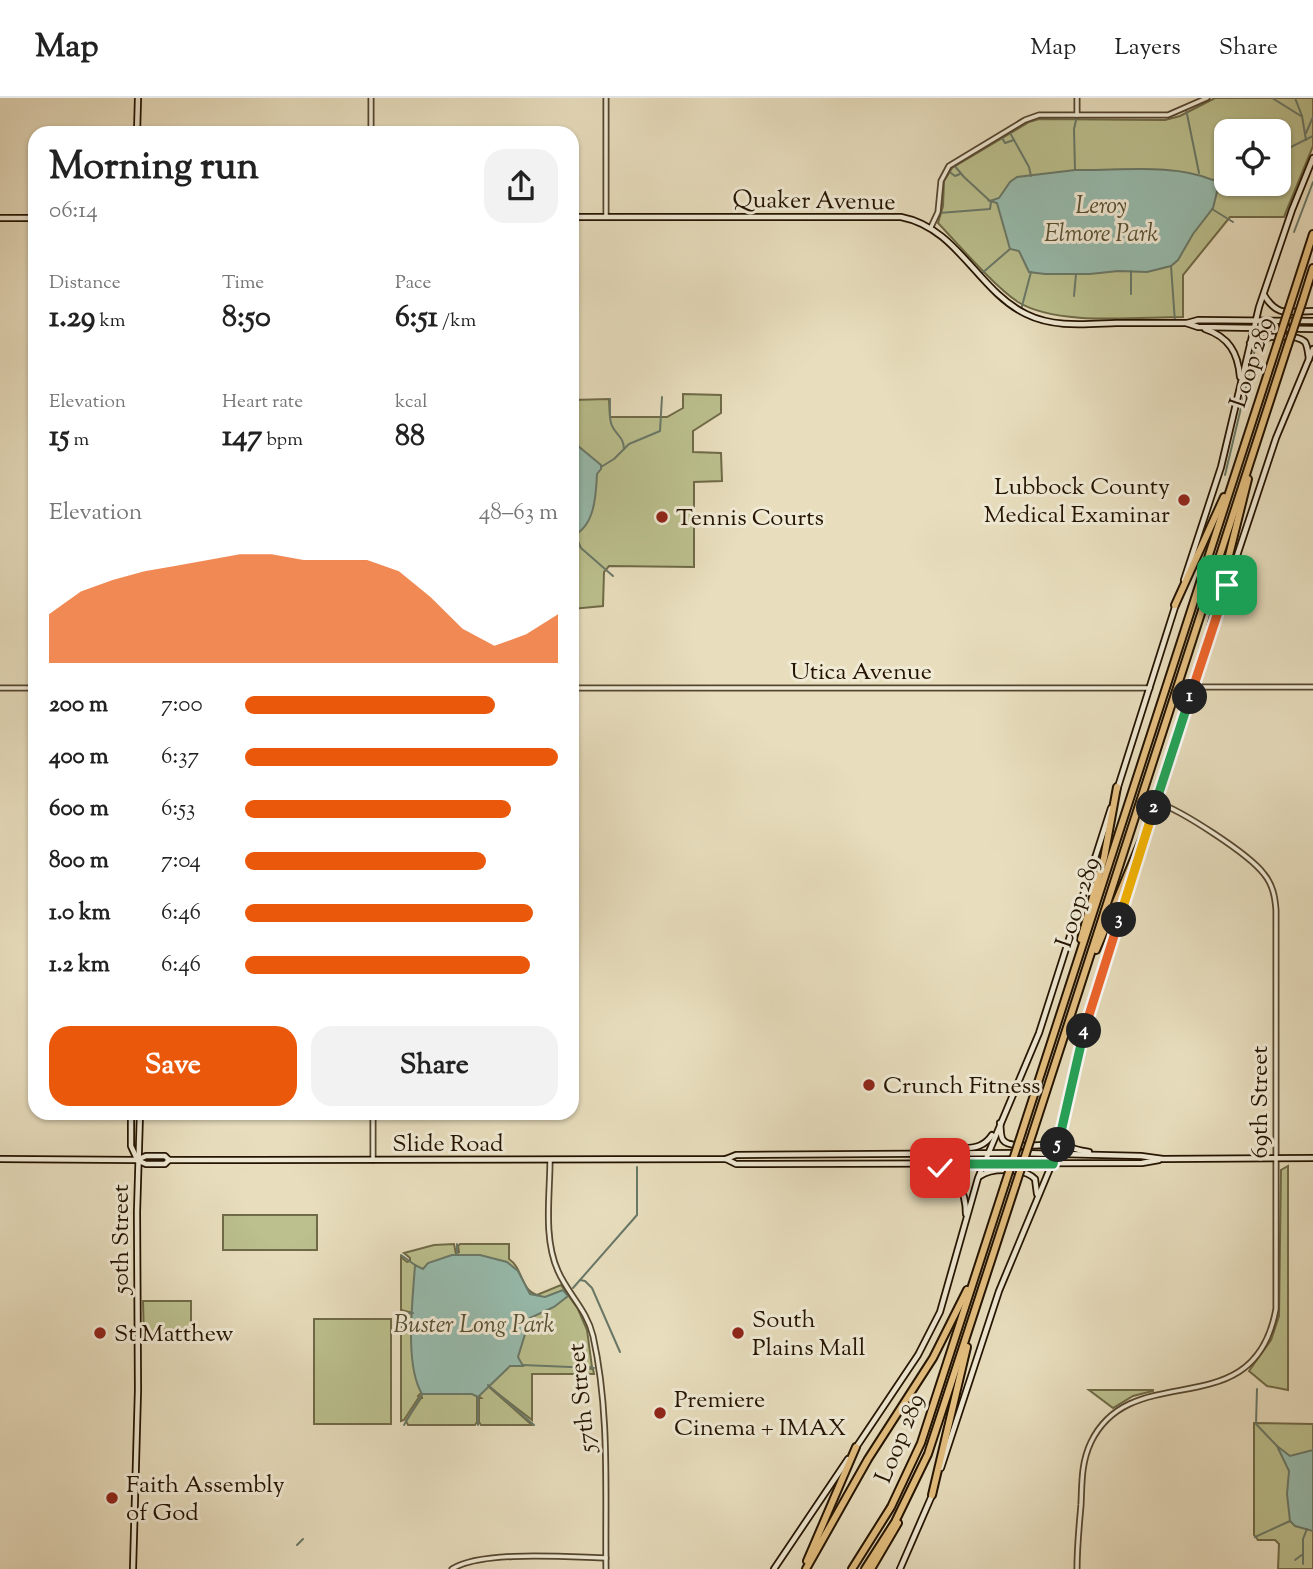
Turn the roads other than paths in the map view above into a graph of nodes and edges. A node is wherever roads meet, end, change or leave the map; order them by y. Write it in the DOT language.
graph roads {
  1 [pos="138,98"];
  2 [pos="371,98"];
  3 [pos="606,98"];
  4 [pos="1077,98"];
  5 [pos="1206,98"];
  6 [pos="1077,116"];
  7 [pos="137,126"];
  8 [pos="371,126"];
  9 [pos="1313,158"];
  10 [pos="579,217"];
  11 [pos="607,217"];
  12 [pos="0,218"];
  13 [pos="28,218"];
  14 [pos="931,227"];
  15 [pos="1313,234"];
  16 [pos="1313,268"];
  17 [pos="1263,294"];
  18 [pos="1313,311"];
  19 [pos="1256,320"];
  20 [pos="1313,321"];
  21 [pos="1186,323"];
  22 [pos="1198,327"];
  23 [pos="1254,328"];
  24 [pos="1313,329"];
  25 [pos="1249,343"];
  26 [pos="1313,349"];
  27 [pos="1309,360"];
  28 [pos="1241,382"];
  29 [pos="1251,458"];
  30 [pos="1236,473"];
  31 [pos="1175,605"];
  32 [pos="1206,648"];
  33 [pos="1193,687"];
  34 [pos="1313,687"];
  35 [pos="0,688"];
  36 [pos="28,688"];
  37 [pos="579,688"];
  38 [pos="1150,688"];
  39 [pos="1117,788"];
  40 [pos="1156,802"];
  41 [pos="1149,823"];
  42 [pos="1076,966"];
  43 [pos="1079,991"];
  44 [pos="131,1120"];
  45 [pos="140,1120"];
  46 [pos="373,1120"];
  47 [pos="1000,1122"];
  48 [pos="1061,1135"];
  49 [pos="943,1153"];
  50 [pos="987,1153"];
  51 [pos="1056,1154"];
  52 [pos="1107,1155"];
  53 [pos="1277,1158"];
  54 [pos="1313,1158"];
  55 [pos="0,1159"];
  56 [pos="726,1159"];
  57 [pos="1163,1159"];
  58 [pos="137,1160"];
  59 [pos="373,1160"];
  60 [pos="550,1160"];
  61 [pos="921,1164"];
  62 [pos="983,1164"];
  63 [pos="1053,1164"];
  64 [pos="978,1178"];
  65 [pos="1037,1198"];
  66 [pos="967,1221"];
  67 [pos="988,1240"];
  68 [pos="972,1322"];
  69 [pos="856,1447"];
  70 [pos="932,1495"];
  71 [pos="903,1508"];
  72 [pos="606,1558"];
  73 [pos="133,1569"];
  74 [pos="452,1569"];
  75 [pos="606,1569"];
  76 [pos="774,1569"];
  77 [pos="805,1569"];
  78 [pos="852,1569"];
  79 [pos="865,1569"];
  80 [pos="871,1569"];
  81 [pos="900,1569"];
  82 [pos="1077,1569"];
  1 -- 7 [label="main road"];
  2 -- 8 [label="street"];
  3 -- 11 [label="street"];
  4 -- 6 [label="street"];
  5 -- 6 [label="street"];
  6 -- 14 [label="street"];
  9 -- 17 [label="main road"];
  10 -- 11 [label="main road, Quaker Avenue"];
  11 -- 14 [label="main road, Quaker Avenue"];
  12 -- 13 [label="main road"];
  14 -- 21 [label="main road, Quaker Avenue"];
  15 -- 30 [label="highway, Loop 289, bridge"];
  16 -- 29 [label="highway, Loop 289, bridge"];
  17 -- 18 [label="main road"];
  17 -- 19 [label="main road"];
  19 -- 20 [label="main road, Quaker Avenue"];
  19 -- 21 [label="main road, Quaker Avenue"];
  19 -- 23 [label="main road"];
  21 -- 22 [label="main road, Quaker Avenue"];
  22 -- 23 [label="main road, Quaker Avenue"];
  22 -- 28 [label="main road"];
  23 -- 24 [label="main road, Quaker Avenue"];
  23 -- 25 [label="main road"];
  25 -- 27 [label="main road"];
  25 -- 28 [label="main road"];
  26 -- 27 [label="main road"];
  27 -- 32 [label="main road"];
  28 -- 31 [label="main road"];
  29 -- 32 [label="highway"];
  29 -- 43 [label="highway, Loop 289"];
  30 -- 31 [label="highway"];
  30 -- 42 [label="highway, Loop 289"];
  31 -- 38 [label="main road"];
  32 -- 33 [label="main road"];
  33 -- 34 [label="street"];
  33 -- 40 [label="main road"];
  35 -- 36 [label="street"];
  37 -- 38 [label="street, Utica Avenue"];
  38 -- 39 [label="main road"];
  39 -- 42 [label="highway"];
  39 -- 47 [label="main road"];
  40 -- 41 [label="main road"];
  40 -- 53 [label="street, 69th Street"];
  41 -- 43 [label="highway"];
  41 -- 48 [label="main road"];
  42 -- 67 [label="highway, Loop 289, bridge"];
  43 -- 68 [label="highway, Loop 289, bridge"];
  44 -- 58 [label="main road, 50th Street"];
  45 -- 58 [label="main road, 50th Street"];
  46 -- 59 [label="street"];
  47 -- 48 [label="main road"];
  47 -- 49 [label="main road"];
  47 -- 50 [label="main road"];
  48 -- 51 [label="main road"];
  48 -- 52 [label="main road"];
  49 -- 50 [label="main road, Slide Road"];
  49 -- 56 [label="main road, Slide Road"];
  50 -- 51 [label="main road, Slide Road"];
  50 -- 62 [label="main road"];
  51 -- 52 [label="main road, Slide Road"];
  51 -- 63 [label="main road"];
  52 -- 57 [label="main road, Slide Road"];
  53 -- 54 [label="main road, Slide Road"];
  53 -- 57 [label="main road, Slide Road"];
  53 -- 82 [label="street, 69th Street"];
  55 -- 58 [label="main road, Slide Road"];
  56 -- 60 [label="main road, Slide Road"];
  56 -- 61 [label="main road, Slide Road"];
  57 -- 63 [label="main road, Slide Road"];
  58 -- 59 [label="main road, Slide Road"];
  58 -- 73 [label="main road, 50th Street"];
  59 -- 60 [label="main road, Slide Road"];
  60 -- 72 [label="street, 57th Street"];
  61 -- 62 [label="main road, Slide Road"];
  61 -- 66 [label="main road"];
  62 -- 63 [label="main road, Slide Road"];
  62 -- 64 [label="main road"];
  63 -- 65 [label="main road"];
  64 -- 65 [label="main road"];
  64 -- 66 [label="main road"];
  65 -- 70 [label="main road"];
  66 -- 69 [label="main road"];
  67 -- 77 [label="highway"];
  67 -- 78 [label="highway, Loop 289"];
  68 -- 70 [label="highway"];
  68 -- 71 [label="highway, Loop 289"];
  69 -- 76 [label="main road"];
  69 -- 77 [label="highway"];
  70 -- 81 [label="main road"];
  71 -- 79 [label="highway, Loop 289"];
  71 -- 80 [label="highway"];
  72 -- 74 [label="street"];
  72 -- 75 [label="street, 57th Street"];
}
